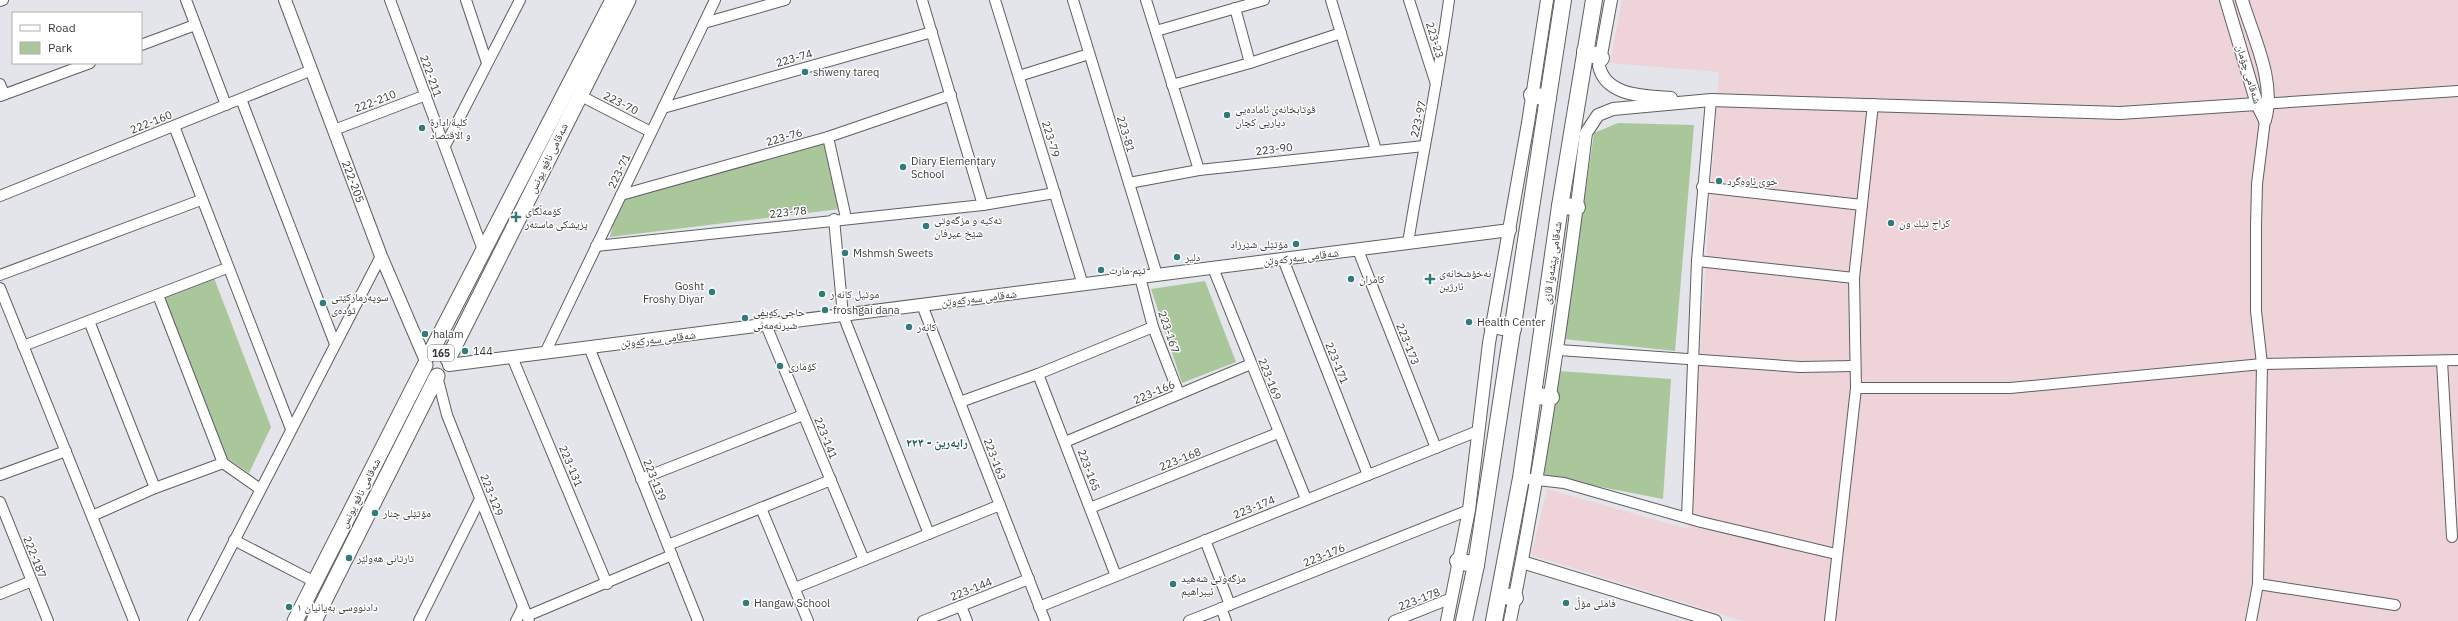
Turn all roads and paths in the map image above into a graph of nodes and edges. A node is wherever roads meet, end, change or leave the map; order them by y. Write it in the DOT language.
graph roads {
  1 [pos="3,0"];
  2 [pos="186,0"];
  3 [pos="285,0"];
  4 [pos="390,0"];
  5 [pos="466,0"];
  6 [pos="520,0"];
  7 [pos="613,0"];
  8 [pos="628,0"];
  9 [pos="715,0"];
  10 [pos="785,0"];
  11 [pos="922,0"];
  12 [pos="995,0"];
  13 [pos="1073,0"];
  14 [pos="1146,0"];
  15 [pos="1264,0"];
  16 [pos="1331,0"];
  17 [pos="1409,0"];
  18 [pos="1449,0"];
  19 [pos="1547,0"];
  20 [pos="1563,0"];
  21 [pos="1594,0"];
  22 [pos="1611,0"];
  23 [pos="2226,0"];
  24 [pos="2242,0"];
  25 [pos="0,1"];
  26 [pos="1235,8"];
  27 [pos="704,23"];
  28 [pos="195,25"];
  29 [pos="1156,31"];
  30 [pos="932,32"];
  31 [pos="1341,33"];
  32 [pos="142,45"];
  33 [pos="1585,50"];
  34 [pos="1089,54"];
  35 [pos="1601,58"];
  36 [pos="487,63"];
  37 [pos="1250,63"];
  38 [pos="87,64"];
  39 [pos="312,70"];
  40 [pos="2264,72"];
  41 [pos="1019,76"];
  42 [pos="2250,77"];
  43 [pos="0,84"];
  44 [pos="1172,85"];
  45 [pos="1437,88"];
  46 [pos="2458,91"];
  47 [pos="2,95"];
  48 [pos="426,95"];
  49 [pos="579,95"];
  50 [pos="1532,95"];
  51 [pos="952,96"];
  52 [pos="1548,98"];
  53 [pos="241,99"];
  54 [pos="1706,100"];
  55 [pos="1874,104"];
  56 [pos="2257,104"];
  57 [pos="2270,104"];
  58 [pos="226,105"];
  59 [pos="663,108"];
  60 [pos="2265,120"];
  61 [pos="174,126"];
  62 [pos="334,130"];
  63 [pos="651,132"];
  64 [pos="828,137"];
  65 [pos="445,146"];
  66 [pos="1424,146"];
  67 [pos="1376,150"];
  68 [pos="1199,170"];
  69 [pos="1129,183"];
  70 [pos="1702,187"];
  71 [pos="1055,193"];
  72 [pos="621,195"];
  73 [pos="0,196"];
  74 [pos="201,200"];
  75 [pos="983,205"];
  76 [pos="1862,205"];
  77 [pos="1560,206"];
  78 [pos="1577,208"];
  79 [pos="846,218"];
  80 [pos="834,219"];
  81 [pos="1510,230"];
  82 [pos="1408,243"];
  83 [pos="596,246"];
  84 [pos="483,250"];
  85 [pos="1358,250"];
  86 [pos="381,256"];
  87 [pos="1283,259"];
  88 [pos="1697,261"];
  89 [pos="227,268"];
  90 [pos="1213,268"];
  91 [pos="1157,275"];
  92 [pos="0,276"];
  93 [pos="1140,277"];
  94 [pos="1854,278"];
  95 [pos="1083,284"];
  96 [pos="0,288"];
  97 [pos="158,295"];
  98 [pos="922,305"];
  99 [pos="843,315"];
  100 [pos="89,321"];
  101 [pos="766,325"];
  102 [pos="1492,325"];
  103 [pos="1153,327"];
  104 [pos="1513,329"];
  105 [pos="335,344"];
  106 [pos="23,346"];
  107 [pos="589,347"];
  108 [pos="1559,350"];
  109 [pos="545,353"];
  110 [pos="512,357"];
  111 [pos="427,360"];
  112 [pos="1694,360"];
  113 [pos="2458,360"];
  114 [pos="2442,361"];
  115 [pos="448,362"];
  116 [pos="1251,364"];
  117 [pos="2262,364"];
  118 [pos="1854,366"];
  119 [pos="1038,374"];
  120 [pos="437,376"];
  121 [pos="1856,388"];
  122 [pos="1179,394"];
  123 [pos="1533,396"];
  124 [pos="1551,397"];
  125 [pos="960,402"];
  126 [pos="803,415"];
  127 [pos="290,429"];
  128 [pos="1478,431"];
  129 [pos="1278,433"];
  130 [pos="1065,442"];
  131 [pos="1436,448"];
  132 [pos="66,451"];
  133 [pos="223,463"];
  134 [pos="0,474"];
  135 [pos="1368,475"];
  136 [pos="1521,478"];
  137 [pos="641,479"];
  138 [pos="830,480"];
  139 [pos="1538,480"];
  140 [pos="155,488"];
  141 [pos="260,489"];
  142 [pos="480,499"];
  143 [pos="1306,499"];
  144 [pos="1000,505"];
  145 [pos="1,507"];
  146 [pos="761,508"];
  147 [pos="1090,508"];
  148 [pos="1469,510"];
  149 [pos="92,516"];
  150 [pos="1687,517"];
  151 [pos="929,534"];
  152 [pos="2452,537"];
  153 [pos="234,540"];
  154 [pos="1205,540"];
  155 [pos="668,545"];
  156 [pos="1836,554"];
  157 [pos="672,555"];
  158 [pos="864,560"];
  159 [pos="1458,561"];
  160 [pos="1522,562"];
  161 [pos="1476,565"];
  162 [pos="1116,576"];
  163 [pos="1029,579"];
  164 [pos="32,581"];
  165 [pos="315,582"];
  166 [pos="607,584"];
  167 [pos="2258,584"];
  168 [pos="795,588"];
  169 [pos="0,594"];
  170 [pos="1507,597"];
  171 [pos="1452,598"];
  172 [pos="2395,605"];
  173 [pos="961,606"];
  174 [pos="1039,606"];
  175 [pos="1225,607"];
  176 [pos="527,615"];
  177 [pos="48,621"];
  178 [pos="134,621"];
  179 [pos="193,621"];
  180 [pos="295,621"];
  181 [pos="314,621"];
  182 [pos="419,621"];
  183 [pos="516,621"];
  184 [pos="698,621"];
  185 [pos="808,621"];
  186 [pos="922,621"];
  187 [pos="967,621"];
  188 [pos="1045,621"];
  189 [pos="1189,621"];
  190 [pos="1226,621"];
  191 [pos="1394,621"];
  192 [pos="1447,621"];
  193 [pos="1464,621"];
  194 [pos="1494,621"];
  195 [pos="1510,621"];
  196 [pos="1715,621"];
  197 [pos="1830,621"];
  198 [pos="2251,621"];
  1 -- 25 [label="street"];
  2 -- 28 [label="street"];
  3 -- 39 [label="street, 222-205"];
  4 -- 48 [label="street, 222-211"];
  5 -- 36 [label="street"];
  6 -- 36 [label="street"];
  7 -- 84 [label="main road, شەقامی نافع یونس"];
  8 -- 49 [label="main road, شەقامی نافع یونس"];
  9 -- 27 [label="street, 223-71"];
  10 -- 27 [label="street"];
  11 -- 30 [label="street"];
  12 -- 41 [label="street, 223-79"];
  13 -- 34 [label="street, 223-81"];
  14 -- 29 [label="street"];
  15 -- 26 [label="street"];
  16 -- 31 [label="street"];
  17 -- 45 [label="street, 223-23"];
  18 -- 45 [label="street, 223-97"];
  19 -- 50 [label="street"];
  20 -- 52 [label="highway"];
  21 -- 33 [label="highway, شەقامی پێشەوا قازی"];
  22 -- 35 [label="street"];
  23 -- 42 [label="street, شەقامی چۆمان"];
  24 -- 40 [label="street, شەقامی چۆمان"];
  26 -- 29 [label="street"];
  26 -- 37 [label="street"];
  27 -- 59 [label="street, 223-71"];
  28 -- 32 [label="street"];
  28 -- 58 [label="street"];
  29 -- 44 [label="street"];
  30 -- 51 [label="street"];
  30 -- 59 [label="street, 223-74"];
  31 -- 37 [label="street"];
  31 -- 67 [label="street"];
  33 -- 35 [label="highway"];
  33 -- 77 [label="highway, شەقامی پێشەوا قازی"];
  34 -- 41 [label="street"];
  34 -- 69 [label="street, 223-81"];
  35 -- 54 [label="street"];
  36 -- 65 [label="street"];
  37 -- 44 [label="street"];
  38 -- 47 [label="street"];
  39 -- 53 [label="street, 222-160"];
  39 -- 62 [label="street, 222-205"];
  40 -- 42 [label="street"];
  40 -- 57 [label="street, شەقامی چۆمان"];
  41 -- 71 [label="street, 223-79"];
  42 -- 56 [label="street, شەقامی چۆمان"];
  43 -- 47 [label="street"];
  44 -- 68 [label="street"];
  45 -- 66 [label="street, 223-97"];
  46 -- 57 [label="street"];
  48 -- 62 [label="street, 222-210"];
  48 -- 65 [label="street, 222-211"];
  49 -- 63 [label="street, 223-70"];
  49 -- 115 [label="main road, شەقامی نافع یونس"];
  50 -- 52 [label="highway"];
  50 -- 81 [label="street"];
  51 -- 64 [label="street, 223-76"];
  51 -- 75 [label="street"];
  52 -- 104 [label="highway"];
  53 -- 58 [label="street, 222-160"];
  53 -- 105 [label="street"];
  54 -- 55 [label="street"];
  54 -- 70 [label="street"];
  54 -- 78 [label="street"];
  55 -- 56 [label="street"];
  55 -- 76 [label="street"];
  56 -- 57 [label="street"];
  56 -- 60 [label="street, شەقامی چۆمان"];
  57 -- 60 [label="street, شەقامی چۆمان"];
  58 -- 61 [label="street, 222-160"];
  59 -- 63 [label="street, 223-71"];
  60 -- 117 [label="street"];
  61 -- 73 [label="street, 222-160"];
  61 -- 74 [label="street"];
  62 -- 86 [label="street, 222-205"];
  63 -- 72 [label="street, 223-71"];
  64 -- 72 [label="street, 223-76"];
  64 -- 79 [label="street"];
  65 -- 84 [label="street, 222-211"];
  66 -- 67 [label="street, 223-90"];
  66 -- 82 [label="street, 223-97"];
  67 -- 68 [label="street, 223-90"];
  68 -- 69 [label="street, 223-90"];
  69 -- 91 [label="street, 223-81"];
  70 -- 76 [label="street"];
  70 -- 88 [label="street"];
  71 -- 75 [label="street, 223-78"];
  71 -- 95 [label="street, 223-79"];
  72 -- 83 [label="street, 223-71"];
  74 -- 89 [label="street"];
  74 -- 92 [label="street"];
  75 -- 79 [label="street, 223-78"];
  76 -- 94 [label="street"];
  77 -- 78 [label="highway"];
  77 -- 123 [label="highway, شەقامی پێشەوا قازی"];
  78 -- 108 [label="street"];
  79 -- 80 [label="street, 223-78"];
  80 -- 83 [label="street, 223-78"];
  80 -- 99 [label="street"];
  81 -- 82 [label="street, شەقامی سەرکەوتن"];
  81 -- 102 [label="street"];
  82 -- 85 [label="street, شەقامی سەرکەوتن"];
  83 -- 109 [label="street, 223-71"];
  84 -- 111 [label="main road, شەقامی نافع یونس"];
  85 -- 87 [label="street, شەقامی سەرکەوتن"];
  85 -- 131 [label="street, 223-173"];
  86 -- 105 [label="street"];
  86 -- 111 [label="street, 222-205"];
  87 -- 90 [label="street, شەقامی سەرکەوتن"];
  87 -- 135 [label="street, 223-171"];
  88 -- 94 [label="street"];
  88 -- 112 [label="street"];
  89 -- 97 [label="street"];
  89 -- 127 [label="street"];
  90 -- 91 [label="street, شەقامی سەرکەوتن"];
  90 -- 116 [label="street, 223-169"];
  91 -- 93 [label="street, شەقامی سەرکەوتن"];
  93 -- 95 [label="street, شەقامی سەرکەوتن"];
  93 -- 103 [label="street, 223-167"];
  94 -- 118 [label="street"];
  95 -- 98 [label="street, شەقامی سەرکەوتن"];
  96 -- 106 [label="street"];
  97 -- 100 [label="street"];
  97 -- 133 [label="street"];
  98 -- 99 [label="street, شەقامی سەرکەوتن"];
  98 -- 125 [label="street, 223-163"];
  99 -- 101 [label="street, شەقامی سەرکەوتن"];
  99 -- 151 [label="street"];
  100 -- 106 [label="street"];
  100 -- 140 [label="street"];
  101 -- 107 [label="street, شەقامی سەرکەوتن"];
  101 -- 126 [label="street, 223-141"];
  102 -- 104 [label="highway"];
  102 -- 128 [label="street"];
  103 -- 119 [label="street"];
  103 -- 122 [label="street, 223-167"];
  104 -- 161 [label="highway"];
  105 -- 127 [label="street"];
  106 -- 132 [label="street"];
  107 -- 109 [label="street, شەقامی سەرکەوتن"];
  107 -- 137 [label="street, 223-139"];
  108 -- 112 [label="street"];
  108 -- 124 [label="street"];
  109 -- 110 [label="street, شەقامی سەرکەوتن"];
  110 -- 115 [label="street, شەقامی سەرکەوتن"];
  110 -- 166 [label="street, 223-131"];
  111 -- 115 [label="main road, 165"];
  111 -- 120 [label="main road, 165"];
  111 -- 165 [label="main road, شەقامی نافع یونس"];
  112 -- 118 [label="street"];
  112 -- 150 [label="street"];
  113 -- 114 [label="street"];
  114 -- 117 [label="street"];
  114 -- 152 [label="street"];
  115 -- 120 [label="main road, شەقامی نافع یونس / 165"];
  116 -- 122 [label="street, 223-166"];
  116 -- 129 [label="street, 223-169"];
  117 -- 121 [label="street"];
  117 -- 167 [label="street"];
  118 -- 121 [label="street"];
  119 -- 125 [label="street"];
  119 -- 130 [label="street, 223-165"];
  120 -- 142 [label="street, 223-129"];
  120 -- 181 [label="main road, شەقامی نافع یونس"];
  121 -- 156 [label="street"];
  122 -- 130 [label="street, 223-166"];
  123 -- 124 [label="highway"];
  123 -- 136 [label="highway, شەقامی پێشەوا قازی"];
  124 -- 139 [label="street"];
  125 -- 144 [label="street, 223-163"];
  126 -- 137 [label="street"];
  126 -- 138 [label="street, 223-141"];
  127 -- 141 [label="street"];
  128 -- 131 [label="street, 223-174"];
  128 -- 148 [label="street"];
  129 -- 143 [label="street, 223-169"];
  129 -- 147 [label="street, 223-168"];
  130 -- 147 [label="street, 223-165"];
  131 -- 135 [label="street, 223-174"];
  132 -- 134 [label="street"];
  132 -- 149 [label="street"];
  133 -- 140 [label="street"];
  133 -- 141 [label="street"];
  135 -- 143 [label="street, 223-174"];
  136 -- 139 [label="street"];
  136 -- 170 [label="highway, شەقامی پێشەوا قازی"];
  137 -- 155 [label="street, 223-139"];
  138 -- 146 [label="street"];
  138 -- 158 [label="street, 223-141"];
  139 -- 150 [label="street"];
  139 -- 160 [label="street"];
  140 -- 149 [label="street"];
  141 -- 153 [label="street"];
  142 -- 176 [label="street, 223-129"];
  142 -- 182 [label="street"];
  143 -- 154 [label="street, 223-174"];
  144 -- 151 [label="street"];
  144 -- 163 [label="street, 223-163"];
  145 -- 164 [label="street, 222-187"];
  146 -- 155 [label="street"];
  146 -- 168 [label="street"];
  147 -- 162 [label="street, 223-165"];
  148 -- 159 [label="street"];
  148 -- 175 [label="street, 223-176"];
  149 -- 178 [label="street"];
  150 -- 156 [label="street"];
  151 -- 158 [label="street"];
  153 -- 165 [label="street"];
  153 -- 179 [label="street"];
  154 -- 162 [label="street, 223-174"];
  154 -- 175 [label="street"];
  155 -- 157 [label="street, 223-139"];
  156 -- 197 [label="street"];
  157 -- 166 [label="street"];
  157 -- 184 [label="street, 223-139"];
  158 -- 168 [label="street"];
  159 -- 161 [label="highway"];
  159 -- 171 [label="street"];
  160 -- 170 [label="street"];
  160 -- 196 [label="street"];
  161 -- 193 [label="highway"];
  162 -- 174 [label="street, 223-174"];
  163 -- 173 [label="street, 223-144"];
  163 -- 174 [label="street, 223-163"];
  164 -- 169 [label="street"];
  164 -- 177 [label="street, 222-187"];
  165 -- 180 [label="main road, شەقامی نافع یونس"];
  166 -- 176 [label="street"];
  167 -- 172 [label="street"];
  167 -- 198 [label="street"];
  168 -- 185 [label="street"];
  170 -- 194 [label="highway, شەقامی پێشەوا قازی"];
  170 -- 195 [label="street"];
  171 -- 191 [label="street, 223-178"];
  171 -- 192 [label="street"];
  173 -- 186 [label="street, 223-144"];
  173 -- 187 [label="street"];
  174 -- 188 [label="street, 223-163"];
  175 -- 189 [label="street, 223-176"];
  175 -- 190 [label="street"];
  176 -- 183 [label="street"];
}
